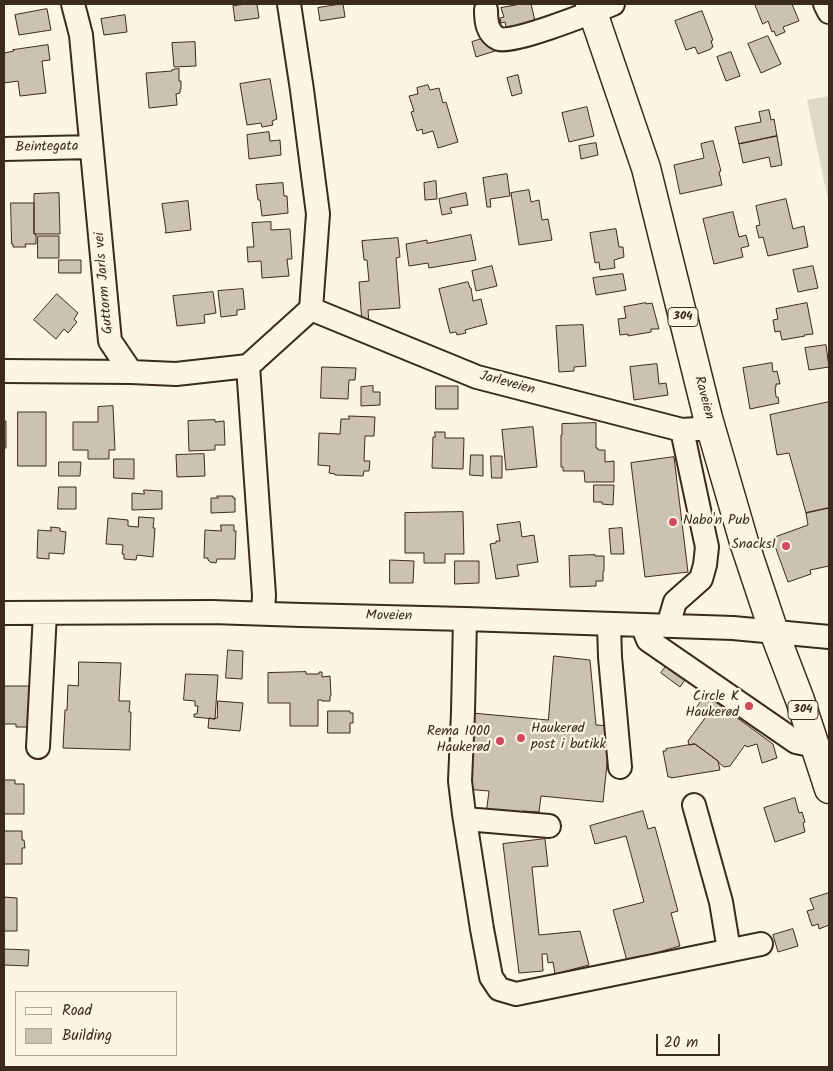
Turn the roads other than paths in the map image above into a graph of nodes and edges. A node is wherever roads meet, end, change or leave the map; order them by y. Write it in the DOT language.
graph roads {
  1 [pos="73,4"];
  2 [pos="289,4"];
  3 [pos="825,4"];
  4 [pos="598,6"];
  5 [pos="486,10"];
  6 [pos="829,12"];
  7 [pos="91,147"];
  8 [pos="4,149"];
  9 [pos="311,309"];
  10 [pos="248,366"];
  11 [pos="4,371"];
  12 [pos="131,372"];
  13 [pos="711,428"];
  14 [pos="682,430"];
  15 [pos="4,613"];
  16 [pos="45,613"];
  17 [pos="263,613"];
  18 [pos="465,619"];
  19 [pos="609,624"];
  20 [pos="642,625"];
  21 [pos="668,626"];
  22 [pos="774,632"];
  23 [pos="829,637"];
  24 [pos="815,746"];
  25 [pos="38,747"];
  26 [pos="620,767"];
  27 [pos="829,789"];
  28 [pos="694,805"];
  29 [pos="465,819"];
  30 [pos="549,826"];
  31 [pos="761,944"];
  32 [pos="729,950"];
  1 -- 7 [label="street, Guttorm Jarls vei"];
  2 -- 9 [label="street"];
  3 -- 6 [label="street"];
  4 -- 5 [label="street"];
  4 -- 13 [label="main road, Raveien / 304"];
  7 -- 8 [label="street, Beintegata"];
  7 -- 12 [label="street, Guttorm Jarls vei"];
  9 -- 10 [label="street"];
  9 -- 14 [label="street, Jarleveien"];
  10 -- 12 [label="street"];
  10 -- 17 [label="street"];
  11 -- 12 [label="street"];
  13 -- 14 [label="street, Jarleveien"];
  13 -- 22 [label="main road, Raveien / 304"];
  14 -- 21 [label="street"];
  15 -- 16 [label="street, Moveien"];
  16 -- 17 [label="street, Moveien"];
  16 -- 25 [label="street"];
  17 -- 18 [label="street, Moveien"];
  18 -- 19 [label="street, Moveien"];
  18 -- 29 [label="street"];
  19 -- 20 [label="street, Moveien"];
  19 -- 26 [label="street"];
  20 -- 21 [label="street, Moveien"];
  20 -- 24 [label="street"];
  21 -- 22 [label="street, Moveien"];
  22 -- 23 [label="street, Moveien"];
  22 -- 24 [label="main road, Raveien / 304"];
  24 -- 27 [label="main road, Raveien / 304"];
  28 -- 32 [label="street"];
  29 -- 30 [label="street"];
  29 -- 32 [label="street"];
  31 -- 32 [label="street"];
}
